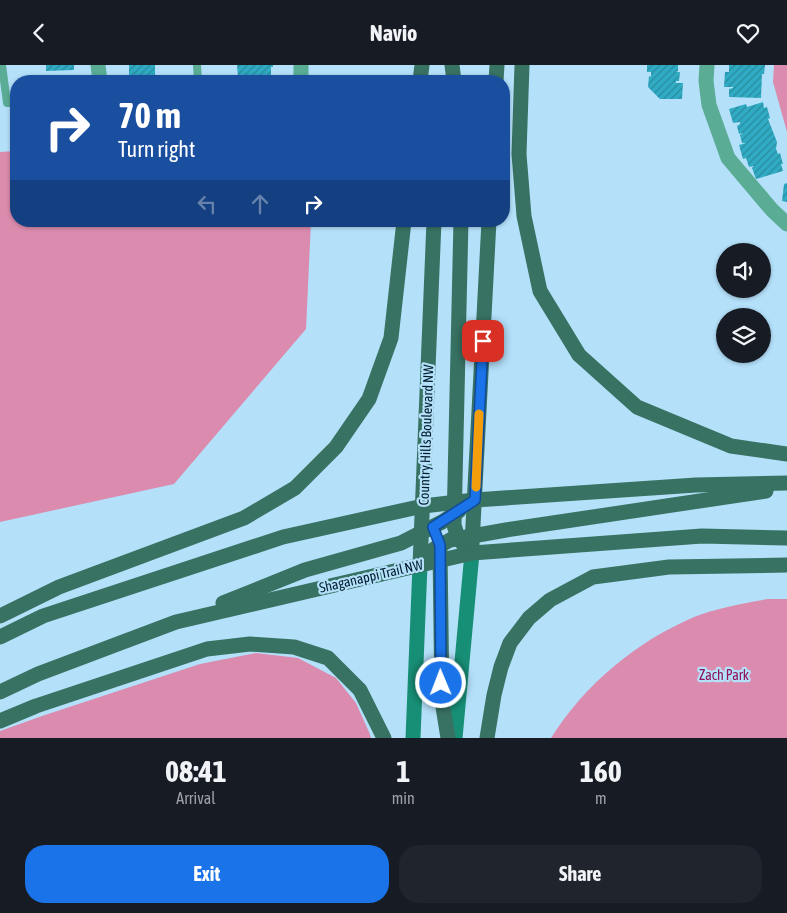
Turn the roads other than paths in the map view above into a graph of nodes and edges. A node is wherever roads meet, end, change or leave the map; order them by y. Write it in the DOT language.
graph roads {
  1 [pos="2,65"];
  2 [pos="522,65"];
  3 [pos="707,65"];
  4 [pos="10,103"];
  5 [pos="787,224"];
  6 [pos="403,227"];
  7 [pos="434,227"];
  8 [pos="461,227"];
  9 [pos="489,227"];
  10 [pos="787,454"];
  11 [pos="787,483"];
  12 [pos="787,487"];
  13 [pos="475,500"];
  14 [pos="423,506"];
  15 [pos="454,508"];
  16 [pos="427,530"];
  17 [pos="473,535"];
  18 [pos="787,538"];
  19 [pos="458,539"];
  20 [pos="440,553"];
  21 [pos="472,553"];
  22 [pos="420,565"];
  23 [pos="787,565"];
  24 [pos="0,616"];
  25 [pos="176,622"];
  26 [pos="0,637"];
  27 [pos="0,692"];
  28 [pos="0,721"];
  29 [pos="384,738"];
  30 [pos="413,738"];
  31 [pos="448,738"];
  32 [pos="455,738"];
  33 [pos="487,738"];
  1 -- 4 [label="lane"];
  2 -- 10 [label="main road"];
  3 -- 5 [label="street"];
  6 -- 24 [label="main road"];
  7 -- 14 [label="main road, Country Hills Boulevard NW"];
  8 -- 15 [label="main road"];
  9 -- 13 [label="main road"];
  11 -- 13 [label="main road"];
  12 -- 17 [label="main road"];
  13 -- 15 [label="main road"];
  13 -- 17 [label="main road"];
  14 -- 15 [label="main road"];
  14 -- 16 [label="main road"];
  14 -- 26 [label="main road"];
  15 -- 16 [label="main road"];
  15 -- 19 [label="main road"];
  16 -- 20 [label="main road"];
  16 -- 22 [label="main road"];
  16 -- 25 [label="main road"];
  17 -- 19 [label="main road"];
  17 -- 21 [label="main road"];
  18 -- 21 [label="main road, Shaganappi Trail NW"];
  19 -- 20 [label="main road"];
  19 -- 21 [label="main road"];
  20 -- 21 [label="main road, Shaganappi Trail NW"];
  20 -- 22 [label="main road"];
  20 -- 31 [label="main road"];
  21 -- 32 [label="main road"];
  22 -- 25 [label="main road, Shaganappi Trail NW"];
  22 -- 30 [label="main road"];
  23 -- 33 [label="main road"];
  25 -- 27 [label="main road, Shaganappi Trail NW"];
  28 -- 29 [label="main road"];
}
